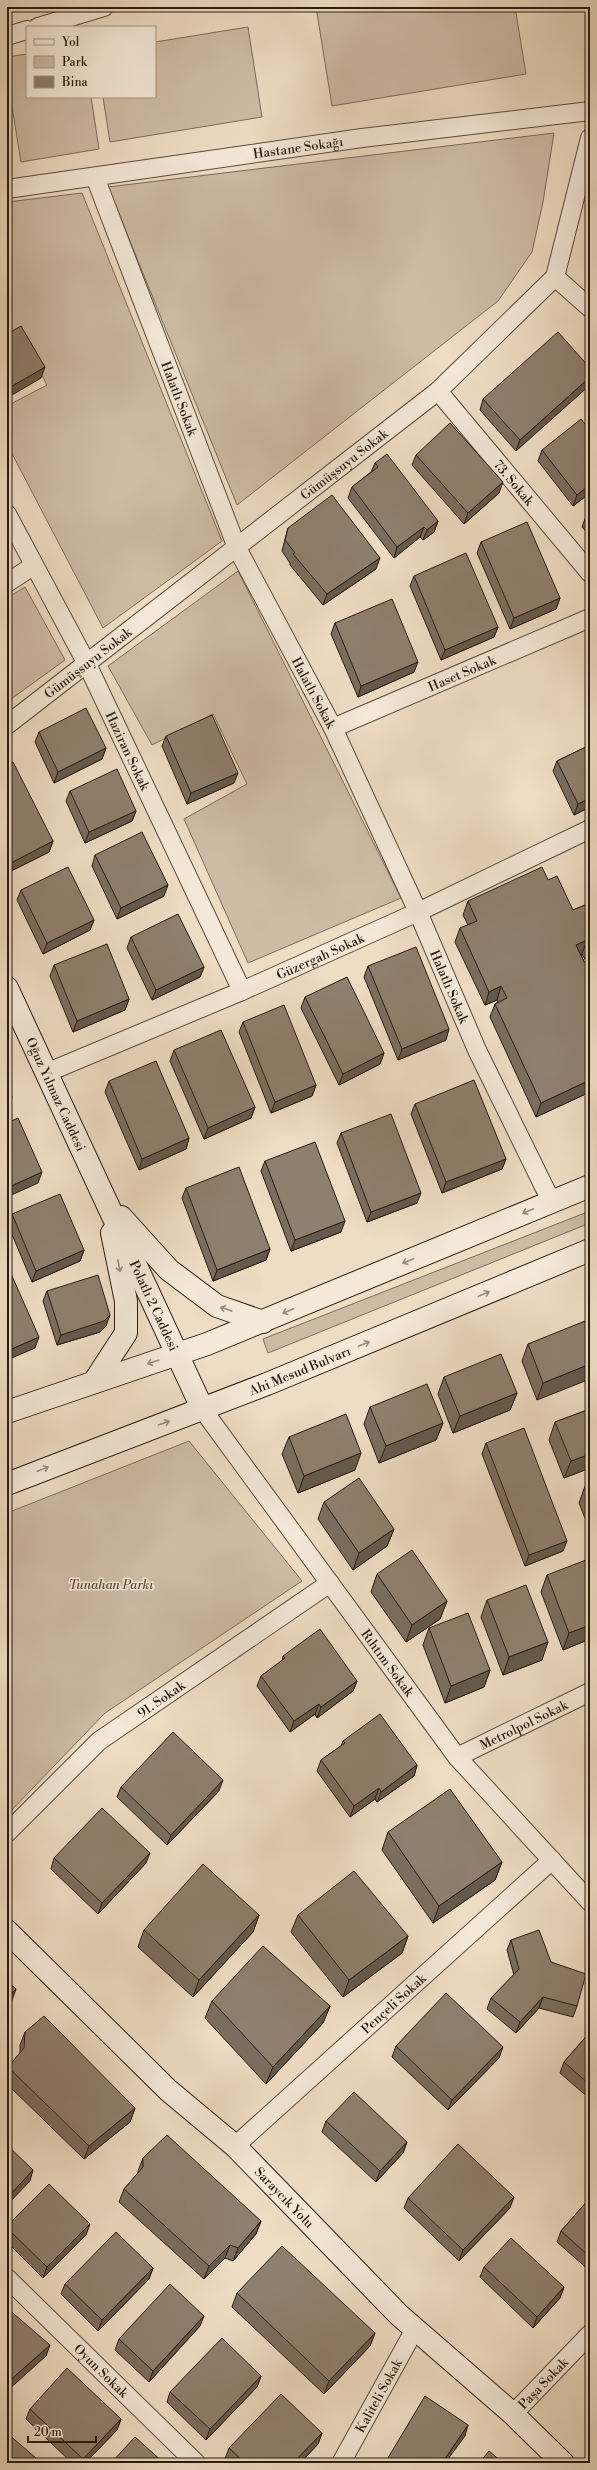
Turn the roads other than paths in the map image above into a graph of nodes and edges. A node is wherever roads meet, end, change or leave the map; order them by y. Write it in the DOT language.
graph roads {
  1 [pos="104,7"];
  2 [pos="41,26"];
  3 [pos="26,30"];
  4 [pos="7,34"];
  5 [pos="590,111"];
  6 [pos="590,138"];
  7 [pos="95,177"];
  8 [pos="7,189"];
  9 [pos="555,277"];
  10 [pos="590,308"];
  11 [pos="438,391"];
  12 [pos="7,514"];
  13 [pos="237,548"];
  14 [pos="33,566"];
  15 [pos="590,573"];
  16 [pos="7,583"];
  17 [pos="590,618"];
  18 [pos="87,664"];
  19 [pos="7,725"];
  20 [pos="333,728"];
  21 [pos="590,829"];
  22 [pos="418,912"];
  23 [pos="7,988"];
  24 [pos="242,991"];
  25 [pos="46,1073"];
  26 [pos="590,1186"];
  27 [pos="106,1200"];
  28 [pos="551,1201"];
  29 [pos="590,1250"];
  30 [pos="263,1322"];
  31 [pos="178,1354"];
  32 [pos="94,1382"];
  33 [pos="203,1410"];
  34 [pos="7,1412"];
  35 [pos="7,1484"];
  36 [pos="330,1583"];
  37 [pos="590,1692"];
  38 [pos="457,1757"];
  39 [pos="7,1833"];
  40 [pos="552,1860"];
  41 [pos="590,1902"];
  42 [pos="7,1931"];
  43 [pos="234,2146"];
  44 [pos="7,2278"];
  45 [pos="415,2329"];
  46 [pos="590,2334"];
  47 [pos="513,2414"];
  48 [pos="196,2463"];
  49 [pos="341,2463"];
  50 [pos="563,2463"];
  1 -- 2 [label="street"];
  3 -- 4 [label="street"];
  5 -- 7 [label="street, Hastane Sokağı"];
  6 -- 9 [label="street"];
  7 -- 8 [label="street, Hastane Sokağı"];
  7 -- 13 [label="street, Halatlı Sokak"];
  9 -- 10 [label="street"];
  9 -- 11 [label="street, Gümüşsuyu Sokak"];
  11 -- 13 [label="street, Gümüşsuyu Sokak"];
  11 -- 15 [label="street, 73. Sokak"];
  12 -- 14 [label="street, Haziran Sokak"];
  13 -- 18 [label="street, Gümüşsuyu Sokak"];
  13 -- 20 [label="street, Halatlı Sokak"];
  14 -- 16 [label="street"];
  14 -- 18 [label="street, Haziran Sokak"];
  17 -- 20 [label="street, Haset Sokak"];
  18 -- 19 [label="street, Gümüşsuyu Sokak"];
  18 -- 24 [label="street, Haziran Sokak"];
  20 -- 22 [label="street, Halatlı Sokak"];
  21 -- 22 [label="street, Güzergah Sokak"];
  22 -- 24 [label="street, Güzergah Sokak"];
  22 -- 28 [label="street, Halatlı Sokak"];
  23 -- 25 [label="main road, Oğuz Yılmaz Caddesi"];
  24 -- 25 [label="street, Güzergah Sokak"];
  25 -- 27 [label="main road, Oğuz Yılmaz Caddesi"];
  26 -- 28 [label="main road"];
  30 -- 27 [label="main road, one-way"];
  27 -- 31 [label="main road, Polatlı 2 Caddesi"];
  27 -- 32 [label="main road, one-way"];
  28 -- 30 [label="main road, one-way"];
  33 -- 29 [label="main road, Ahi Mesud Bulvarı, one-way"];
  30 -- 31 [label="main road"];
  31 -- 32 [label="main road, one-way"];
  31 -- 33 [label="main road, Polatlı 2 Caddesi"];
  32 -- 34 [label="main road"];
  35 -- 33 [label="main road, Ahi Mesud Bulvarı, one-way"];
  33 -- 36 [label="street, Rıhtım Sokak"];
  36 -- 38 [label="street, Rıhtım Sokak"];
  36 -- 39 [label="street, 91. Sokak"];
  37 -- 38 [label="street, Metrolpol Sokak"];
  38 -- 40 [label="street, Rıhtım Sokak"];
  40 -- 41 [label="street, Rıhtım Sokak"];
  40 -- 43 [label="street, Pençeli Sokak"];
  42 -- 43 [label="main road, Saraycık Yolu"];
  43 -- 45 [label="main road, Saraycık Yolu"];
  44 -- 48 [label="street, Oyun Sokak"];
  45 -- 47 [label="main road, Saraycık Yolu"];
  45 -- 49 [label="street, Kaliteli Sokak"];
  46 -- 47 [label="street, Paşa Sokak"];
  47 -- 50 [label="main road, Saraycık Yolu"];
}
